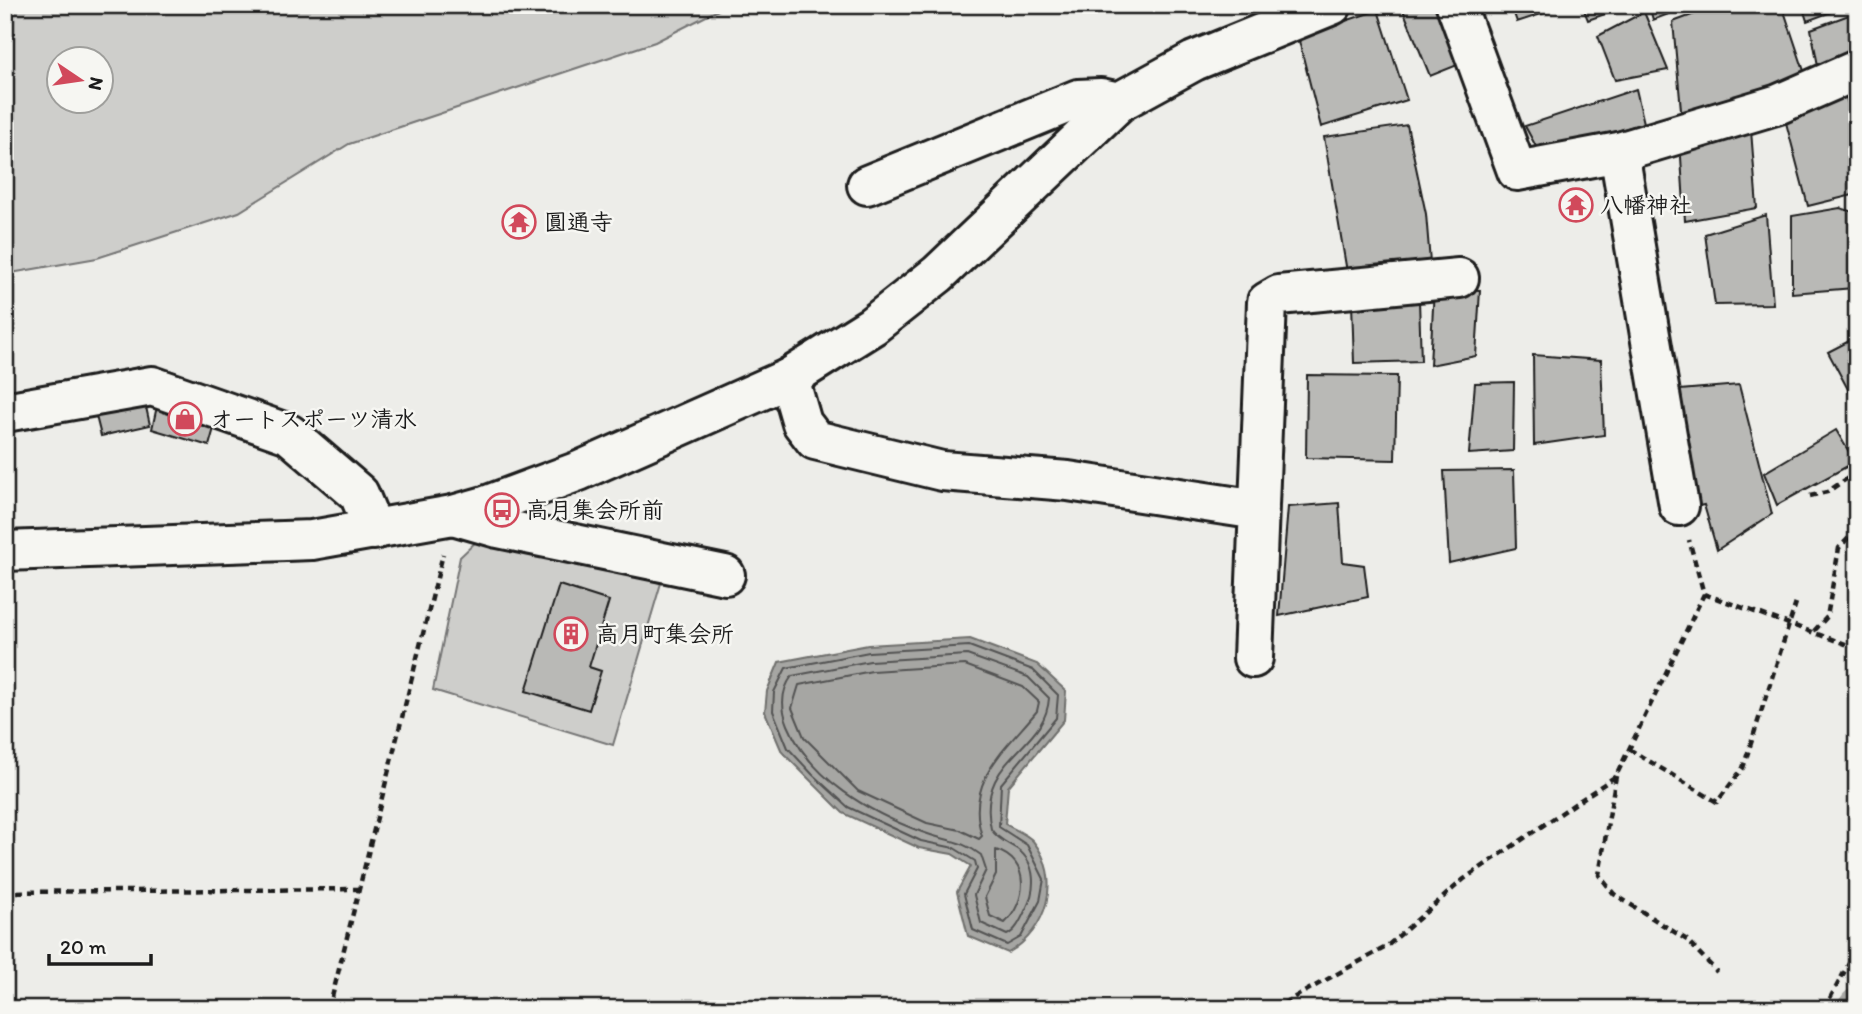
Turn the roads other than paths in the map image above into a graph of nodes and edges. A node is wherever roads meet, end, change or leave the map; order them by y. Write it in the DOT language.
graph roads {
  1 [pos="1332,5"];
  2 [pos="1456,5"];
  3 [pos="1857,70"];
  4 [pos="1119,102"];
  5 [pos="1619,152"];
  6 [pos="867,185"];
  7 [pos="1459,278"];
  8 [pos="789,378"];
  9 [pos="5,412"];
  10 [pos="1679,506"];
  11 [pos="1258,510"];
  12 [pos="453,515"];
  13 [pos="373,530"];
  14 [pos="5,551"];
  15 [pos="725,575"];
  16 [pos="1254,658"];
  1 -- 4 [label="main road"];
  2 -- 5 [label="main road"];
  3 -- 5 [label="main road"];
  4 -- 6 [label="main road"];
  4 -- 8 [label="main road"];
  5 -- 10 [label="main road"];
  7 -- 11 [label="main road"];
  8 -- 11 [label="main road"];
  8 -- 12 [label="main road"];
  9 -- 13 [label="main road"];
  11 -- 16 [label="main road"];
  12 -- 13 [label="main road"];
  12 -- 15 [label="main road"];
  13 -- 14 [label="main road"];
}
